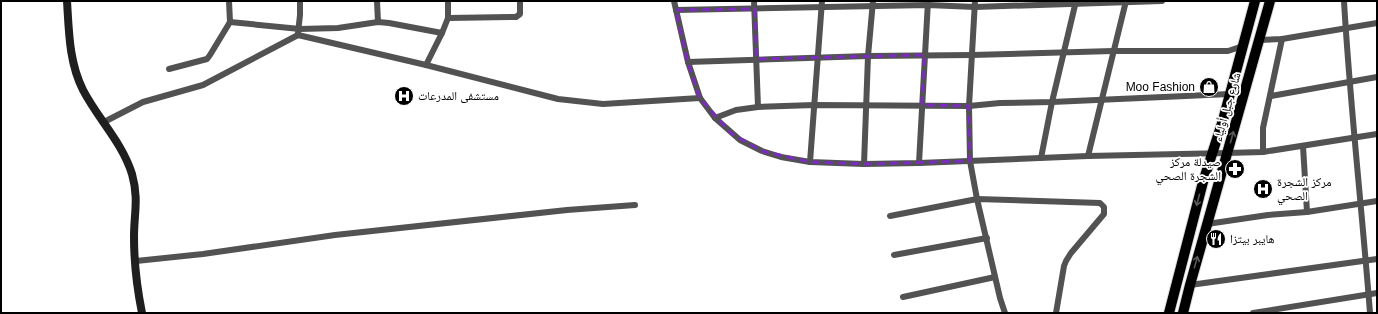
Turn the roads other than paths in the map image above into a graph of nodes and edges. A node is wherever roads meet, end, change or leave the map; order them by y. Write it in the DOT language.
graph roads {
  1 [pos="67,1"];
  2 [pos="229,1"];
  3 [pos="300,1"];
  4 [pos="377,1"];
  5 [pos="448,1"];
  6 [pos="520,1"];
  7 [pos="674,1"];
  8 [pos="754,1"];
  9 [pos="1162,1"];
  10 [pos="1270,1"];
  11 [pos="1344,1"];
  12 [pos="1075,2"];
  13 [pos="1126,2"];
  14 [pos="1253,2"];
  15 [pos="928,3"];
  16 [pos="821,4"];
  17 [pos="873,4"];
  18 [pos="975,4"];
  19 [pos="755,9"];
  20 [pos="676,10"];
  21 [pos="448,18"];
  22 [pos="230,22"];
  23 [pos="378,22"];
  24 [pos="1377,23"];
  25 [pos="1346,27"];
  26 [pos="299,32"];
  27 [pos="442,33"];
  28 [pos="1282,39"];
  29 [pos="1259,40"];
  30 [pos="1243,46"];
  31 [pos="1114,51"];
  32 [pos="1064,53"];
  33 [pos="925,55"];
  34 [pos="972,55"];
  35 [pos="868,56"];
  36 [pos="817,57"];
  37 [pos="757,59"];
  38 [pos="688,62"];
  39 [pos="426,65"];
  40 [pos="169,69"];
  41 [pos="1377,77"];
  42 [pos="1350,82"];
  43 [pos="1230,94"];
  44 [pos="1271,96"];
  45 [pos="700,98"];
  46 [pos="1101,99"];
  47 [pos="1052,102"];
  48 [pos="814,105"];
  49 [pos="922,105"];
  50 [pos="866,106"];
  51 [pos="969,106"];
  52 [pos="758,107"];
  53 [pos="715,118"];
  54 [pos="104,122"];
  55 [pos="1377,134"];
  56 [pos="1354,138"];
  57 [pos="1302,146"];
  58 [pos="1263,152"];
  59 [pos="1213,154"];
  60 [pos="1227,154"];
  61 [pos="1088,156"];
  62 [pos="1041,158"];
  63 [pos="970,160"];
  64 [pos="810,162"];
  65 [pos="919,163"];
  66 [pos="864,164"];
  67 [pos="977,199"];
  68 [pos="1377,201"];
  69 [pos="1361,203"];
  70 [pos="635,205"];
  71 [pos="1307,212"];
  72 [pos="890,216"];
  73 [pos="1207,224"];
  74 [pos="986,238"];
  75 [pos="894,255"];
  76 [pos="1377,259"];
  77 [pos="136,261"];
  78 [pos="1365,261"];
  79 [pos="995,277"];
  80 [pos="1190,285"];
  81 [pos="1377,293"];
  82 [pos="1368,295"];
  83 [pos="903,297"];
  84 [pos="142,313"];
  85 [pos="1005,313"];
  86 [pos="1056,313"];
  87 [pos="1169,313"];
  88 [pos="1183,313"];
  89 [pos="1255,313"];
  90 [pos="1370,313"];
  1 -- 54 [label="street"];
  2 -- 22 [label="street"];
  3 -- 26 [label="street"];
  4 -- 23 [label="street"];
  5 -- 21 [label="street"];
  6 -- 21 [label="street"];
  7 -- 20 [label="street"];
  8 -- 19 [label="street"];
  9 -- 13 [label="street"];
  10 -- 29 [label="main road, شارع جبل أولياء"];
  11 -- 25 [label="street"];
  12 -- 13 [label="street"];
  12 -- 18 [label="street"];
  12 -- 32 [label="street"];
  13 -- 31 [label="street"];
  14 -- 30 [label="main road, شارع جبل أولياء"];
  15 -- 17 [label="street"];
  15 -- 18 [label="street"];
  15 -- 33 [label="street"];
  16 -- 17 [label="street"];
  16 -- 19 [label="street"];
  16 -- 36 [label="street"];
  17 -- 35 [label="street"];
  18 -- 34 [label="street"];
  19 -- 20 [label="street"];
  19 -- 37 [label="street"];
  20 -- 38 [label="street"];
  21 -- 27 [label="street"];
  22 -- 26 [label="street"];
  22 -- 40 [label="street"];
  23 -- 26 [label="street"];
  23 -- 27 [label="street"];
  24 -- 25 [label="street"];
  25 -- 28 [label="street"];
  25 -- 42 [label="street"];
  26 -- 39 [label="street"];
  26 -- 54 [label="street"];
  27 -- 39 [label="street"];
  28 -- 29 [label="street"];
  28 -- 44 [label="street"];
  60 -- 29 [label="main road, شارع جبل أولياء, one-way"];
  30 -- 31 [label="street"];
  30 -- 43 [label="main road, شارع جبل أولياء"];
  31 -- 32 [label="street"];
  31 -- 46 [label="street"];
  32 -- 34 [label="street"];
  32 -- 47 [label="street"];
  33 -- 34 [label="street"];
  33 -- 35 [label="street"];
  33 -- 49 [label="street"];
  34 -- 51 [label="street"];
  35 -- 36 [label="street"];
  35 -- 50 [label="street"];
  36 -- 37 [label="street"];
  36 -- 48 [label="street"];
  37 -- 38 [label="street"];
  37 -- 52 [label="street"];
  38 -- 45 [label="street"];
  39 -- 45 [label="street"];
  41 -- 42 [label="street"];
  42 -- 44 [label="street"];
  42 -- 56 [label="street"];
  43 -- 46 [label="street"];
  43 -- 59 [label="main road, شارع جبل أولياء"];
  44 -- 58 [label="street"];
  45 -- 53 [label="street"];
  46 -- 47 [label="street"];
  46 -- 61 [label="street"];
  47 -- 51 [label="street"];
  47 -- 62 [label="street"];
  48 -- 50 [label="street"];
  48 -- 52 [label="street"];
  48 -- 64 [label="street"];
  49 -- 50 [label="street"];
  49 -- 51 [label="street"];
  49 -- 65 [label="street"];
  50 -- 66 [label="street"];
  51 -- 63 [label="street"];
  52 -- 53 [label="street"];
  53 -- 64 [label="street"];
  54 -- 77 [label="street"];
  55 -- 56 [label="street"];
  56 -- 57 [label="street"];
  56 -- 69 [label="street"];
  57 -- 58 [label="street"];
  57 -- 71 [label="street"];
  58 -- 60 [label="street"];
  59 -- 60 [label="street"];
  59 -- 61 [label="street"];
  59 -- 87 [label="main road, شارع جبل أولياء, one-way"];
  60 -- 73 [label="main road, شارع جبل أولياء"];
  61 -- 62 [label="street"];
  62 -- 63 [label="street"];
  63 -- 65 [label="street"];
  63 -- 67 [label="street"];
  64 -- 66 [label="street"];
  65 -- 66 [label="street"];
  67 -- 72 [label="street"];
  67 -- 74 [label="street"];
  67 -- 86 [label="street"];
  68 -- 69 [label="street"];
  69 -- 71 [label="street"];
  69 -- 78 [label="street"];
  70 -- 77 [label="street"];
  71 -- 73 [label="street"];
  80 -- 73 [label="main road, شارع جبل أولياء, one-way"];
  74 -- 75 [label="street"];
  74 -- 79 [label="street"];
  76 -- 78 [label="street"];
  77 -- 84 [label="street"];
  78 -- 80 [label="street"];
  78 -- 82 [label="street"];
  79 -- 83 [label="street"];
  79 -- 85 [label="street"];
  80 -- 88 [label="main road, شارع جبل أولياء"];
  81 -- 82 [label="street"];
  82 -- 89 [label="street"];
  82 -- 90 [label="street"];
}
